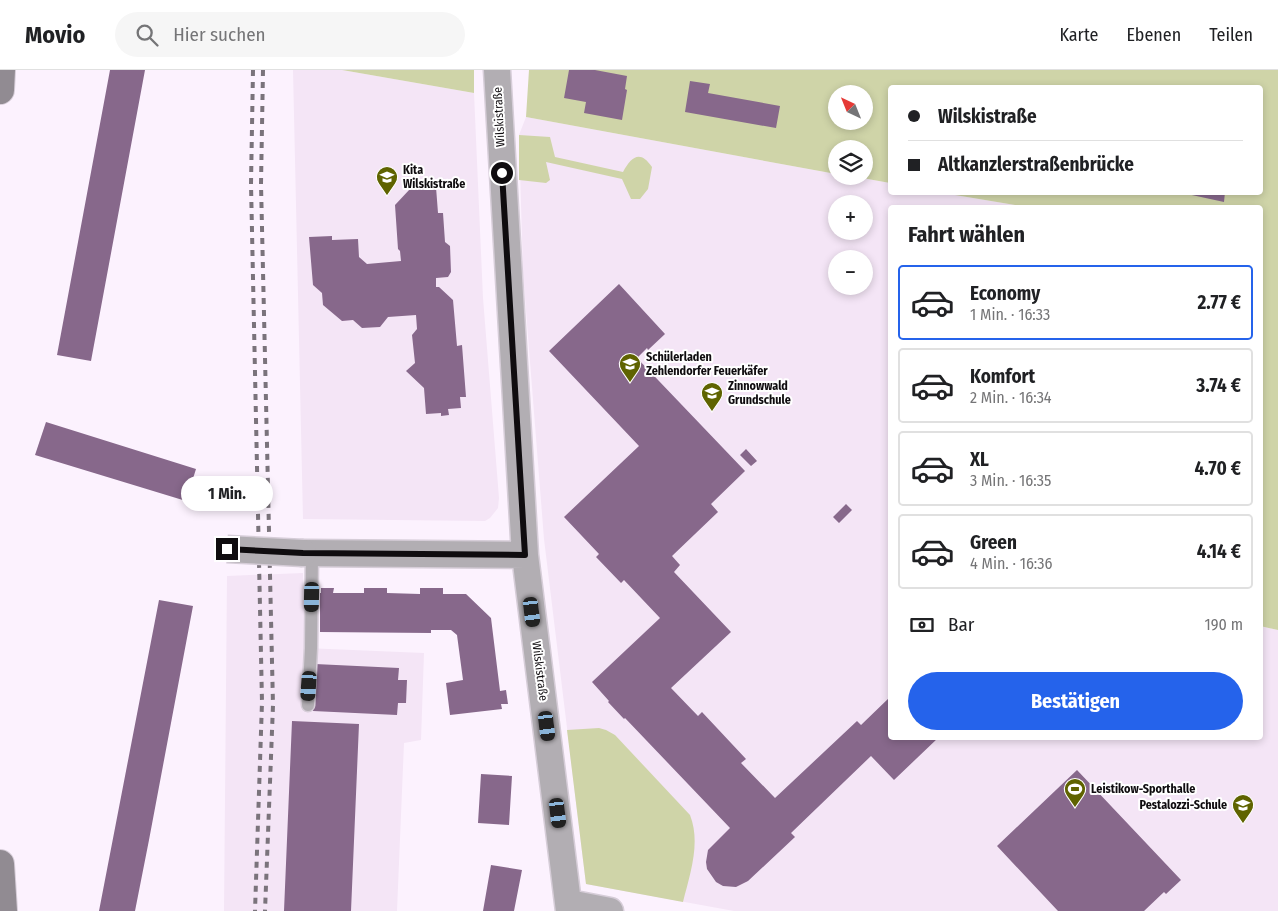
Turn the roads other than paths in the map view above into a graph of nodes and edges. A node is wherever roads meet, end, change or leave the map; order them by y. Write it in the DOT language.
graph roads {
  1 [pos="1,70"];
  2 [pos="497,70"];
  3 [pos="0,90"];
  4 [pos="227,549"];
  5 [pos="308,553"];
  6 [pos="525,555"];
  7 [pos="308,706"];
  8 [pos="0,864"];
  9 [pos="569,907"];
  10 [pos="3,911"];
  11 [pos="610,911"];
  1 -- 3 [label="main road"];
  2 -- 6 [label="street, Wilskistraße"];
  4 -- 5 [label="street, bridge"];
  5 -- 6 [label="street"];
  5 -- 7 [label="lane"];
  6 -- 9 [label="street, Wilskistraße"];
  8 -- 10 [label="main road"];
  9 -- 11 [label="street"];
}
